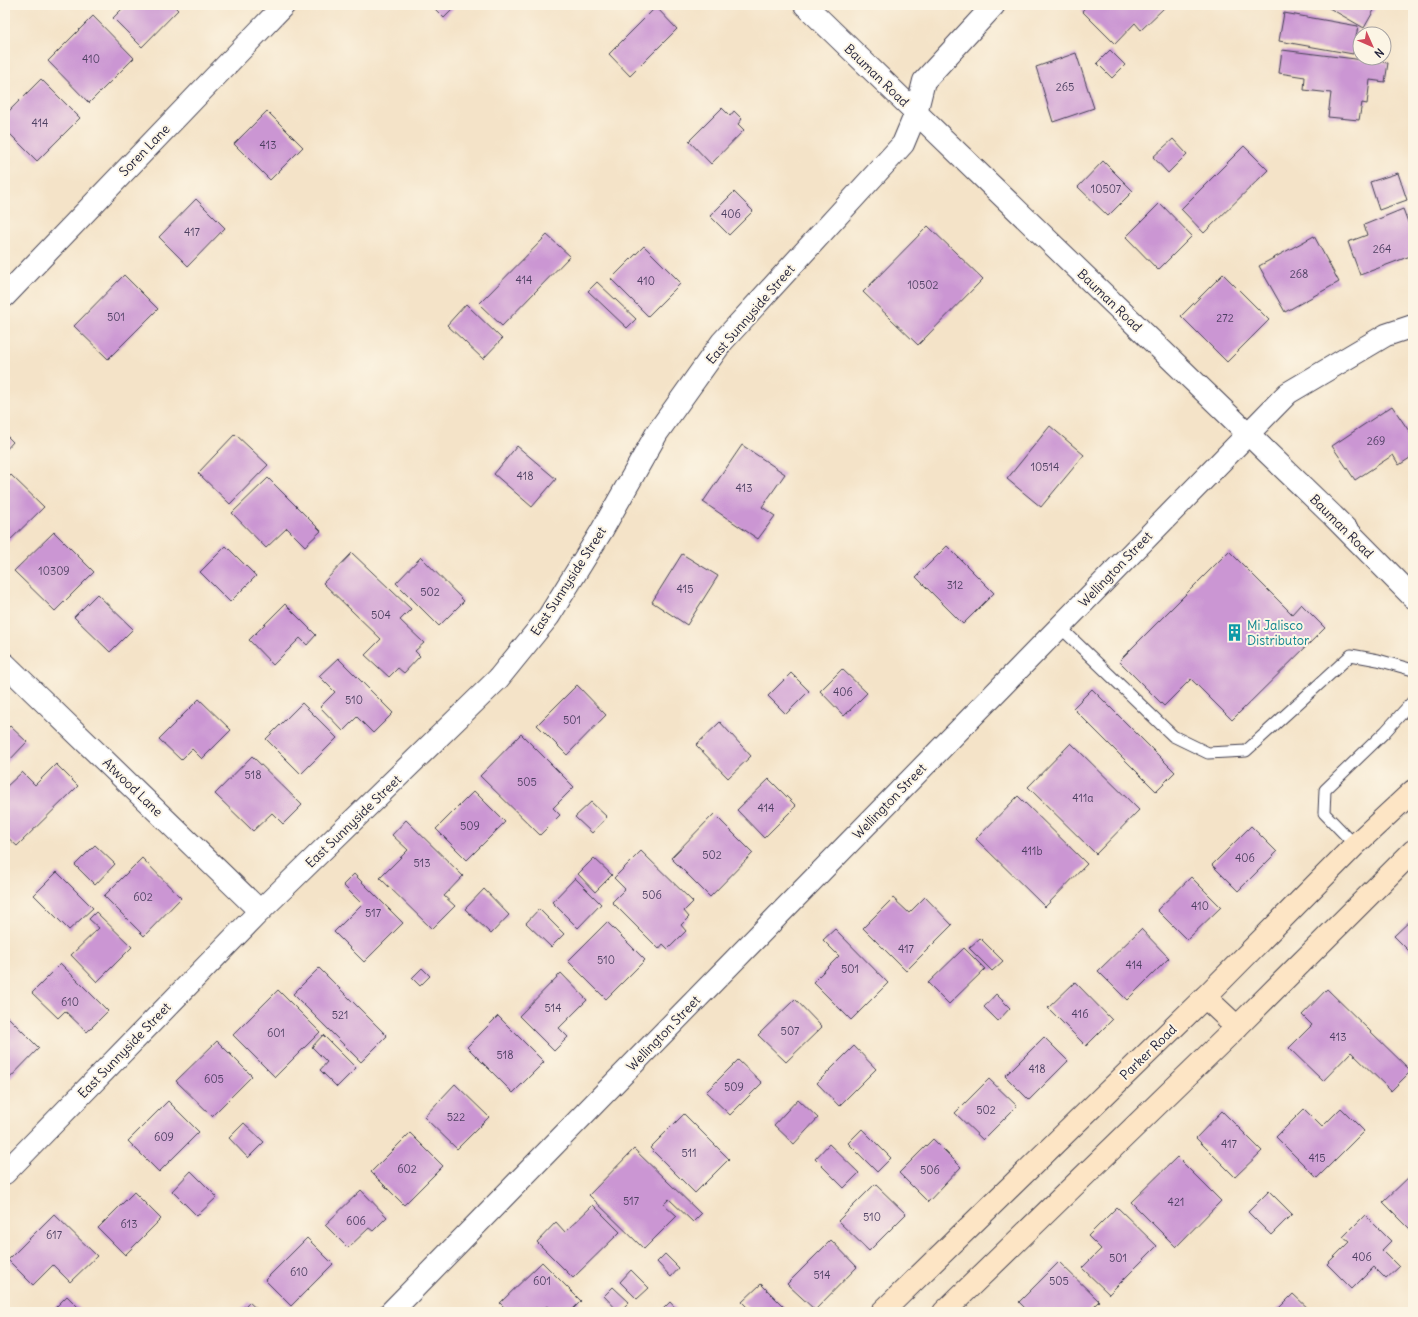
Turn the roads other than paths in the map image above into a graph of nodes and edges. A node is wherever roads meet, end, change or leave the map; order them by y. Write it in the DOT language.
graph roads {
  1 [pos="284,5"];
  2 [pos="805,5"];
  3 [pos="994,5"];
  4 [pos="916,113"];
  5 [pos="5,296"];
  6 [pos="1413,326"];
  7 [pos="1248,433"];
  8 [pos="1413,597"];
  9 [pos="1059,626"];
  10 [pos="5,664"];
  11 [pos="1413,670"];
  12 [pos="1413,701"];
  13 [pos="1413,791"];
  14 [pos="1355,845"];
  15 [pos="1413,851"];
  16 [pos="260,911"];
  17 [pos="1205,997"];
  18 [pos="1238,1027"];
  19 [pos="5,1173"];
  20 [pos="391,1312"];
  21 [pos="882,1312"];
  22 [pos="944,1312"];
  1 -- 5 [label="street, Soren Lane"];
  2 -- 4 [label="street, Bauman Road"];
  3 -- 4 [label="street, East Sunnyside Street"];
  4 -- 7 [label="street, Bauman Road"];
  4 -- 16 [label="street, East Sunnyside Street"];
  6 -- 7 [label="street, Wellington Street"];
  7 -- 8 [label="street, Bauman Road"];
  7 -- 9 [label="street, Wellington Street"];
  9 -- 11 [label="lane"];
  9 -- 20 [label="street, Wellington Street"];
  10 -- 16 [label="street, Atwood Lane"];
  12 -- 14 [label="lane"];
  13 -- 14 [label="main road, Parker Road"];
  14 -- 17 [label="main road, Parker Road"];
  15 -- 18 [label="main road"];
  16 -- 19 [label="street, East Sunnyside Street"];
  17 -- 18 [label="main road"];
  17 -- 21 [label="main road, Parker Road"];
  18 -- 22 [label="main road"];
}
